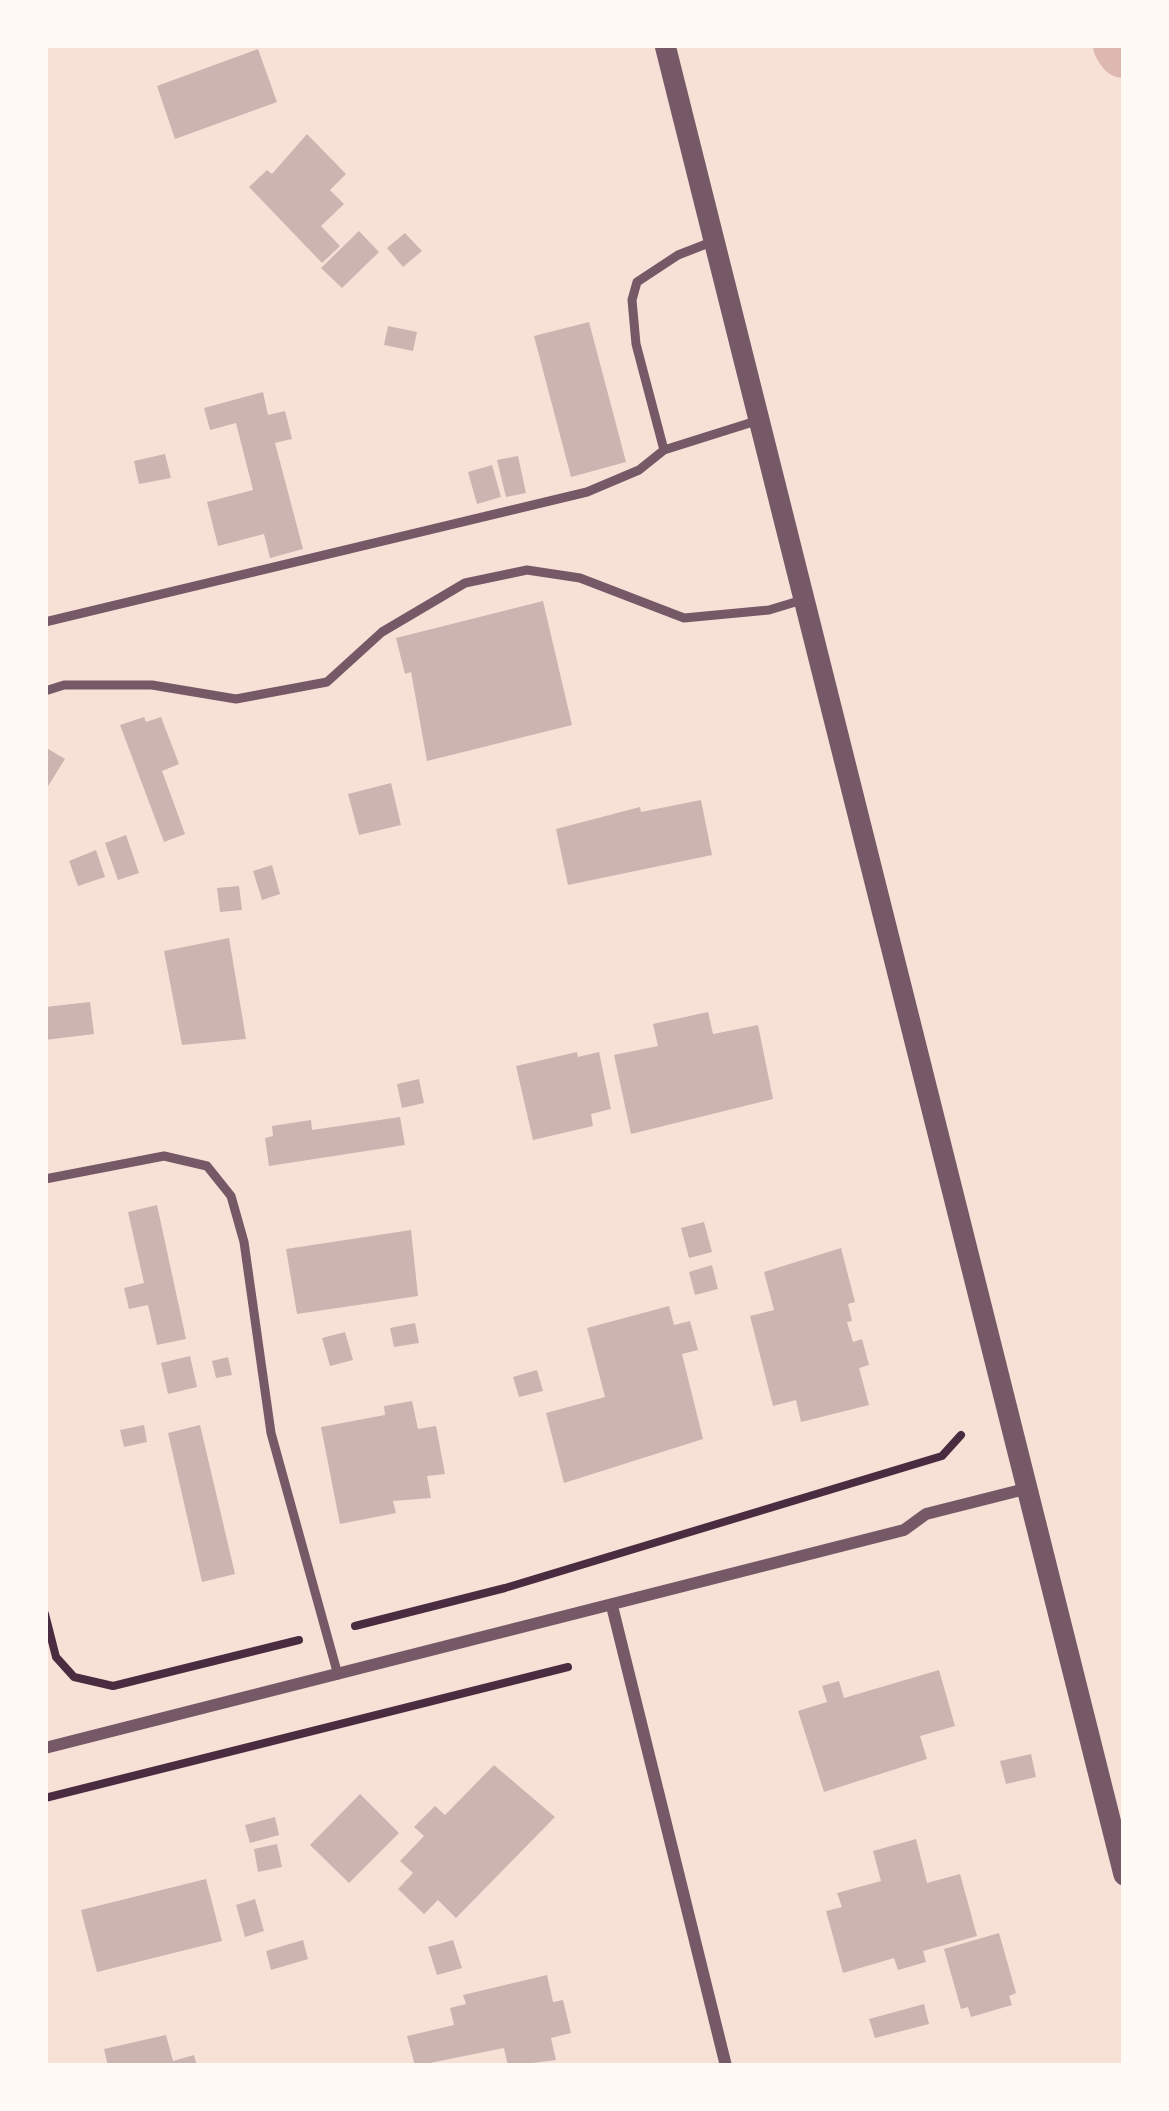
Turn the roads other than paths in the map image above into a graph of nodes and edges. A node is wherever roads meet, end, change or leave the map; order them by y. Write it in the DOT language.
graph roads {
  1 [pos="665,45"];
  2 [pos="714,241"];
  3 [pos="761,419"];
  4 [pos="664,449"];
  5 [pos="805,599"];
  6 [pos="45,622"];
  7 [pos="45,691"];
  8 [pos="45,1179"];
  9 [pos="1025,1489"];
  10 [pos="612,1606"];
  11 [pos="338,1675"];
  12 [pos="45,1748"];
  13 [pos="1124,1875"];
  14 [pos="726,2066"];
  1 -- 2 [label="street"];
  2 -- 3 [label="street"];
  2 -- 4 [label="lane"];
  3 -- 4 [label="lane"];
  3 -- 5 [label="street"];
  4 -- 6 [label="lane"];
  5 -- 7 [label="lane"];
  5 -- 9 [label="street"];
  8 -- 11 [label="lane"];
  9 -- 10 [label="street"];
  9 -- 13 [label="street"];
  10 -- 11 [label="street"];
  10 -- 14 [label="street"];
  11 -- 12 [label="street"];
}
